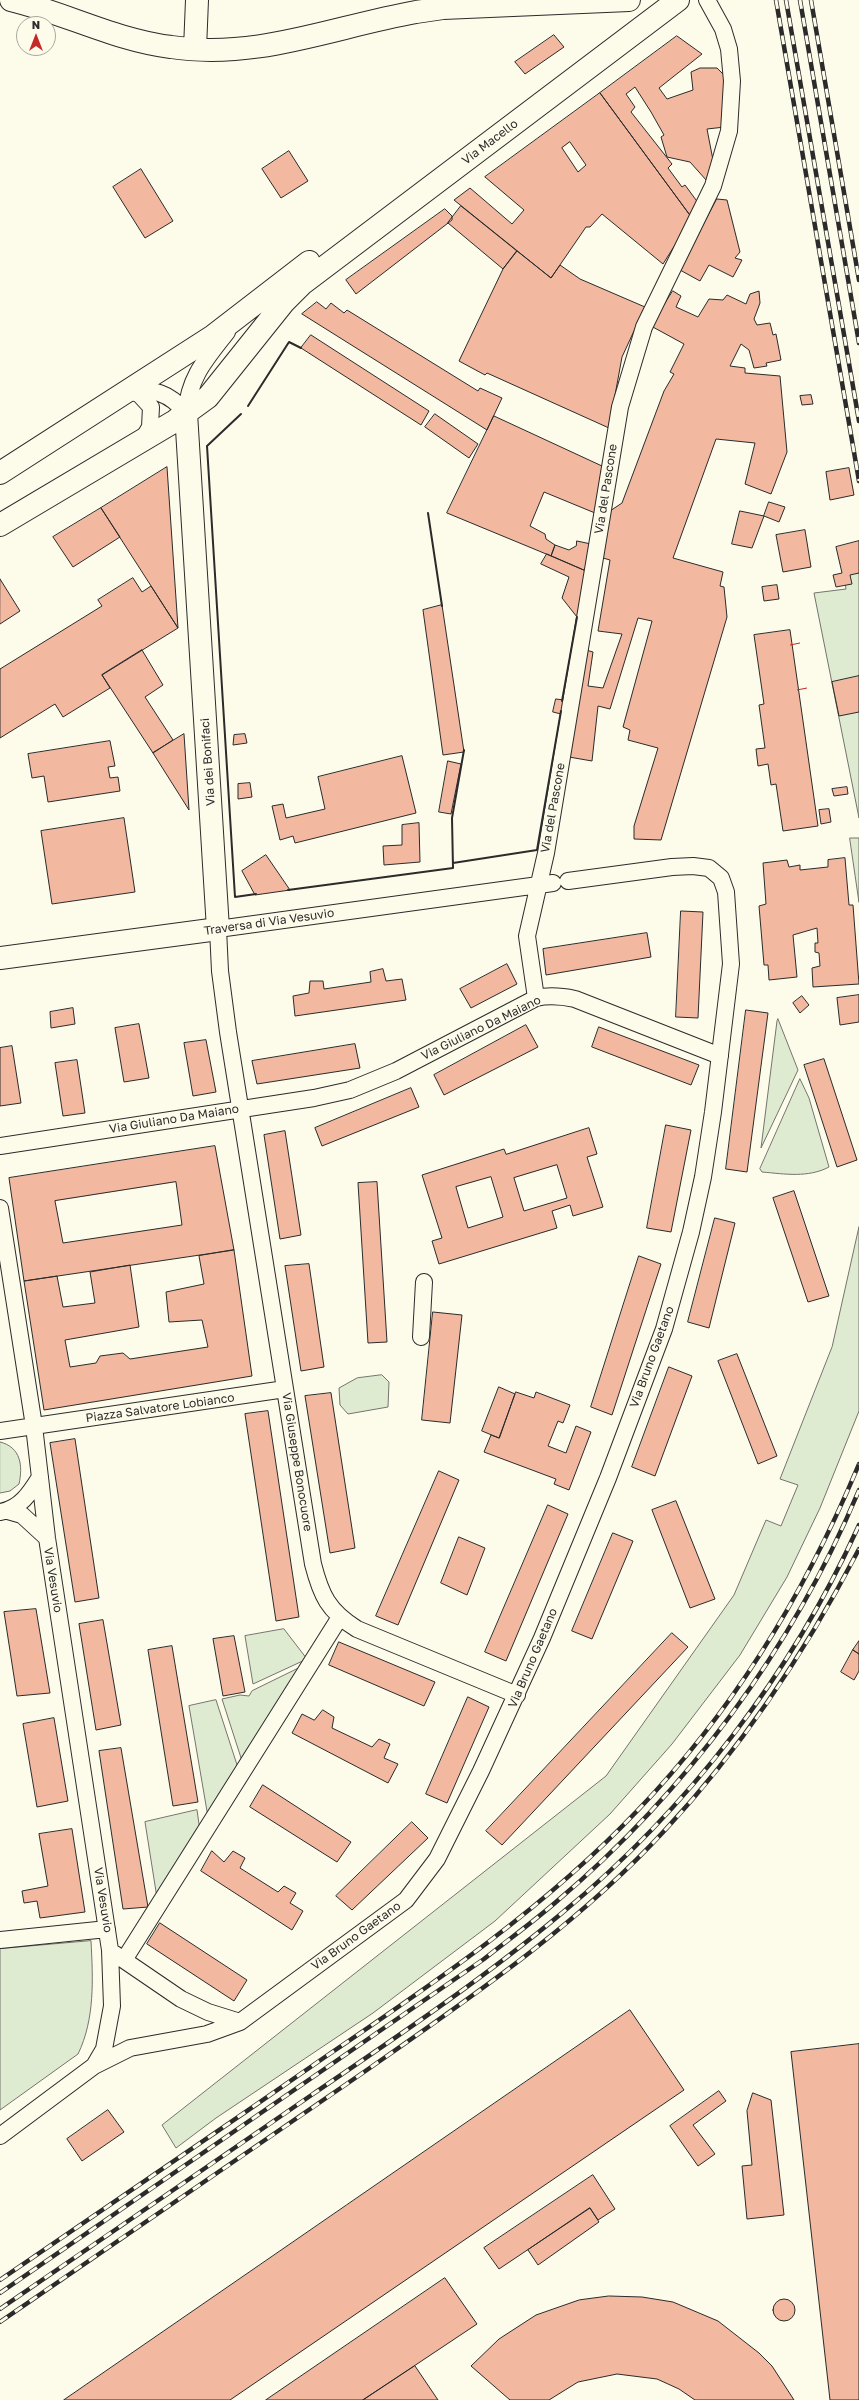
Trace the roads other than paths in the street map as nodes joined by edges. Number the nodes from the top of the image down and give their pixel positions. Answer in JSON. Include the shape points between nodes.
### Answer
{"nodes":[{"id":1,"x":11,"y":0,"type":"edge"},
{"id":2,"x":197,"y":0,"type":"edge"},
{"id":3,"x":629,"y":0,"type":"edge"},
{"id":4,"x":662,"y":0,"type":"edge"},
{"id":5,"x":678,"y":0,"type":"edge"},
{"id":6,"x":707,"y":0,"type":"edge"},
{"id":7,"x":195,"y":49,"type":"junction"},
{"id":8,"x":297,"y":279,"type":"junction"},
{"id":9,"x":240,"y":316,"type":"junction"},
{"id":10,"x":128,"y":391,"type":"junction"},
{"id":11,"x":186,"y":413,"type":"junction"},
{"id":12,"x":143,"y":439,"type":"junction"},
{"id":13,"x":0,"y":473,"type":"edge"},
{"id":14,"x":0,"y":525,"type":"edge"},
{"id":15,"x":553,"y":884,"type":"junction"},
{"id":16,"x":218,"y":929,"type":"junction"},
{"id":17,"x":0,"y":958,"type":"edge"},
{"id":18,"x":536,"y":998,"type":"junction"},
{"id":19,"x":720,"y":1056,"type":"junction"},
{"id":20,"x":240,"y":1109,"type":"junction"},
{"id":21,"x":0,"y":1146,"type":"edge"},
{"id":22,"x":0,"y":1208,"type":"edge"},
{"id":23,"x":424,"y":1282,"type":"dead end"},
{"id":24,"x":421,"y":1337,"type":"dead end"},
{"id":25,"x":285,"y":1389,"type":"junction"},
{"id":26,"x":34,"y":1426,"type":"junction"},
{"id":27,"x":0,"y":1431,"type":"edge"},
{"id":28,"x":40,"y":1478,"type":"junction"},
{"id":29,"x":4,"y":1511,"type":"edge"},
{"id":30,"x":47,"y":1538,"type":"junction"},
{"id":31,"x":340,"y":1617,"type":"junction"},
{"id":32,"x":517,"y":1695,"type":"junction"},
{"id":33,"x":107,"y":1930,"type":"junction"},
{"id":34,"x":0,"y":1940,"type":"edge"},
{"id":35,"x":110,"y":1950,"type":"junction"},
{"id":36,"x":124,"y":1960,"type":"junction"},
{"id":37,"x":240,"y":2022,"type":"junction"},
{"id":38,"x":94,"y":2066,"type":"junction"},
{"id":39,"x":0,"y":2136,"type":"edge"}],
"edges":[{"from":1,"to":7,"type":"main road","via":[[146,43]]},
{"from":2,"to":7,"type":"main road"},
{"from":3,"to":7,"type":"main road","via":[[443,8],[392,16],[252,49]]},
{"from":4,"to":8,"type":"main road","name":"Via Macello"},
{"from":5,"to":8,"type":"main road","name":"Via Macello"},
{"from":6,"to":15,"type":"street","name":"Via del Pascone","via":[[723,28],[729,49],[732,81],[729,131],[713,186],[644,327],[620,407],[546,853]]},
{"from":8,"to":9,"type":"main road"},
{"from":8,"to":11,"type":"main road","via":[[284,302],[223,380],[208,397]]},
{"from":9,"to":10,"type":"main road"},
{"from":9,"to":11,"type":"street","via":[[194,377]]},
{"from":10,"to":11,"type":"street","via":[[150,390],[163,394],[176,401]]},
{"from":10,"to":12,"type":"street","via":[[139,394],[151,407],[150,426]]},
{"from":10,"to":13,"type":"main road"},
{"from":11,"to":12,"type":"main road"},
{"from":11,"to":16,"type":"main road","name":"Via dei Bonifaci"},
{"from":12,"to":14,"type":"main road"},
{"from":15,"to":16,"type":"street","name":"Traversa di Via Vesuvio"},
{"from":15,"to":18,"type":"street","name":"Via del Pascone","via":[[527,936]]},
{"from":15,"to":19,"type":"street","via":[[688,866],[709,868],[721,878],[727,900],[731,972]]},
{"from":16,"to":17,"type":"main road","name":"Traversa di Via Vesuvio"},
{"from":16,"to":20,"type":"street","name":"Via dei Bonifaci","via":[[222,995]]},
{"from":18,"to":19,"type":"street","name":"Via Giuliano Da Maiano","via":[[557,996],[574,999]]},
{"from":18,"to":20,"type":"street","name":"Via Giuliano Da Maiano","via":[[378,1079],[350,1090]]},
{"from":19,"to":32,"type":"street","name":"Via Bruno Gaetano","via":[[704,1177],[664,1329],[608,1478]]},
{"from":20,"to":21,"type":"street","name":"Via Giuliano Da Maiano"},
{"from":20,"to":25,"type":"street","name":"Via Giuseppe Bonocuore"},
{"from":22,"to":26,"type":"street","name":"Via Vesuvio"},
{"from":23,"to":24,"type":"street"},
{"from":25,"to":26,"type":"street","name":"Piazza Salvatore Lobianco"},
{"from":25,"to":31,"type":"street","name":"Via Giuseppe Bonocuore","via":[[313,1564],[319,1587],[328,1606]]},
{"from":26,"to":27,"type":"street","name":"Piazza Salvatore Lobianco"},
{"from":26,"to":28,"type":"street","name":"Via Vesuvio"},
{"from":28,"to":29,"type":"street","via":[[28,1496]]},
{"from":28,"to":30,"type":"street","name":"Via Vesuvio"},
{"from":29,"to":30,"type":"street","via":[[22,1516]]},
{"from":30,"to":33,"type":"street","name":"Via Vesuvio"},
{"from":31,"to":32,"type":"street","name":"Via Giuseppe Bonocuore","via":[[357,1629]]},
{"from":31,"to":36,"type":"street"},
{"from":32,"to":37,"type":"street","name":"Via Bruno Gaetano","via":[[437,1859],[406,1900]]},
{"from":33,"to":34,"type":"street"},
{"from":33,"to":35,"type":"street","name":"Via Vesuvio"},
{"from":35,"to":36,"type":"street"},
{"from":35,"to":38,"type":"street","name":"Via Vesuvio","via":[[112,2006],[104,2048]]},
{"from":36,"to":37,"type":"street","via":[[181,1999],[208,2012]]},
{"from":37,"to":38,"type":"street","name":"Via Bruno Gaetano","via":[[207,2034],[130,2048]]},
{"from":38,"to":39,"type":"street"}]}
